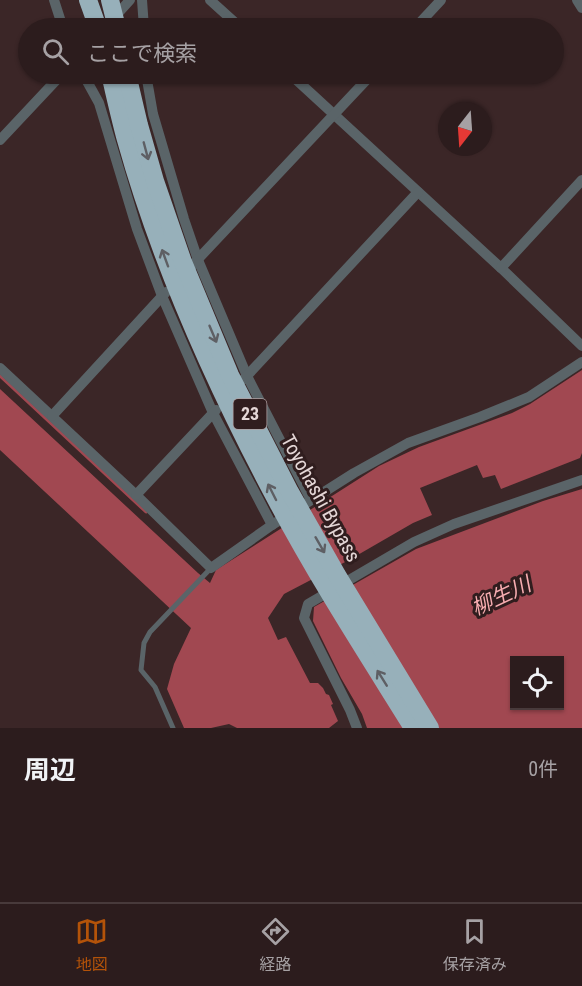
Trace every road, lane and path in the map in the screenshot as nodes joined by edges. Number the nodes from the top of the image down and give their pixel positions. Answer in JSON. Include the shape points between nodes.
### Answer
{"nodes":[{"id":1,"x":54,"y":0,"type":"edge"},
{"id":2,"x":110,"y":0,"type":"edge"},
{"id":3,"x":120,"y":0,"type":"edge"},
{"id":4,"x":130,"y":0,"type":"edge"},
{"id":5,"x":142,"y":0,"type":"edge"},
{"id":6,"x":210,"y":0,"type":"edge"},
{"id":7,"x":441,"y":0,"type":"edge"},
{"id":8,"x":578,"y":0,"type":"edge"},
{"id":9,"x":93,"y":1,"type":"edge"},
{"id":10,"x":582,"y":8,"type":"edge"},
{"id":11,"x":60,"y":18,"type":"edge"},
{"id":12,"x":98,"y":18,"type":"edge"},
{"id":13,"x":111,"y":18,"type":"edge"},
{"id":14,"x":114,"y":18,"type":"edge"},
{"id":15,"x":123,"y":18,"type":"edge"},
{"id":16,"x":143,"y":18,"type":"edge"},
{"id":17,"x":230,"y":18,"type":"edge"},
{"id":18,"x":424,"y":18,"type":"edge"},
{"id":19,"x":53,"y":84,"type":"edge"},
{"id":20,"x":89,"y":84,"type":"edge"},
{"id":21,"x":112,"y":84,"type":"edge"},
{"id":22,"x":131,"y":84,"type":"edge"},
{"id":23,"x":148,"y":84,"type":"edge"},
{"id":24,"x":301,"y":84,"type":"edge"},
{"id":25,"x":362,"y":84,"type":"edge"},
{"id":26,"x":334,"y":114,"type":"junction"},
{"id":27,"x":0,"y":140,"type":"edge"},
{"id":28,"x":582,"y":180,"type":"edge"},
{"id":29,"x":418,"y":192,"type":"junction"},
{"id":30,"x":198,"y":260,"type":"junction"},
{"id":31,"x":501,"y":268,"type":"junction"},
{"id":32,"x":162,"y":296,"type":"junction"},
{"id":33,"x":582,"y":346,"type":"edge"},
{"id":34,"x":582,"y":362,"type":"edge"},
{"id":35,"x":0,"y":368,"type":"edge"},
{"id":36,"x":247,"y":376,"type":"junction"},
{"id":37,"x":213,"y":413,"type":"junction"},
{"id":38,"x":52,"y":416,"type":"junction"},
{"id":39,"x":582,"y":480,"type":"edge"},
{"id":40,"x":136,"y":495,"type":"junction"},
{"id":41,"x":311,"y":500,"type":"junction"},
{"id":42,"x":272,"y":525,"type":"junction"},
{"id":43,"x":211,"y":568,"type":"junction"},
{"id":44,"x":173,"y":728,"type":"edge"},
{"id":45,"x":357,"y":728,"type":"edge"},
{"id":46,"x":413,"y":728,"type":"edge"},
{"id":47,"x":430,"y":728,"type":"edge"}],
"edges":[{"from":1,"to":11,"type":"street"},
{"from":2,"to":14,"type":"highway","bridge":true},
{"from":3,"to":15,"type":"highway"},
{"from":4,"to":13,"type":"street"},
{"from":5,"to":16,"type":"street"},
{"from":6,"to":17,"type":"street"},
{"from":7,"to":18,"type":"street"},
{"from":8,"to":10,"type":"street"},
{"from":9,"to":12,"type":"highway"},
{"from":19,"to":27,"type":"street"},
{"from":20,"to":32,"type":"street","via":[[99,102],[137,229]]},
{"from":46,"to":21,"type":"highway","name":"Toyohashi Bypass","number":"23","one_way":true,"bridge":true,"via":[[278,504],[222,393],[173,280],[126,139]]},
{"from":22,"to":47,"type":"highway","name":"Toyohashi Bypass","number":"23","one_way":true,"bridge":true,"via":[[155,181],[183,262],[230,375],[337,575]]},
{"from":23,"to":30,"type":"street","via":[[153,114]]},
{"from":24,"to":26,"type":"street"},
{"from":25,"to":26,"type":"street"},
{"from":26,"to":29,"type":"street"},
{"from":26,"to":30,"type":"street"},
{"from":28,"to":31,"type":"street"},
{"from":29,"to":31,"type":"street"},
{"from":29,"to":36,"type":"street"},
{"from":30,"to":32,"type":"street"},
{"from":30,"to":36,"type":"street"},
{"from":31,"to":33,"type":"street"},
{"from":32,"to":37,"type":"street"},
{"from":32,"to":38,"type":"street"},
{"from":34,"to":41,"type":"street","via":[[529,397],[408,443]]},
{"from":35,"to":38,"type":"street"},
{"from":36,"to":37,"type":"street"},
{"from":36,"to":41,"type":"street"},
{"from":37,"to":40,"type":"street"},
{"from":37,"to":42,"type":"street"},
{"from":38,"to":40,"type":"street"},
{"from":39,"to":45,"type":"street","via":[[454,524],[414,542],[308,604],[304,618]]},
{"from":40,"to":43,"type":"street"},
{"from":41,"to":42,"type":"street"},
{"from":42,"to":43,"type":"street"},
{"from":43,"to":44,"type":"lane","via":[[144,643],[141,670],[155,687]]}]}
